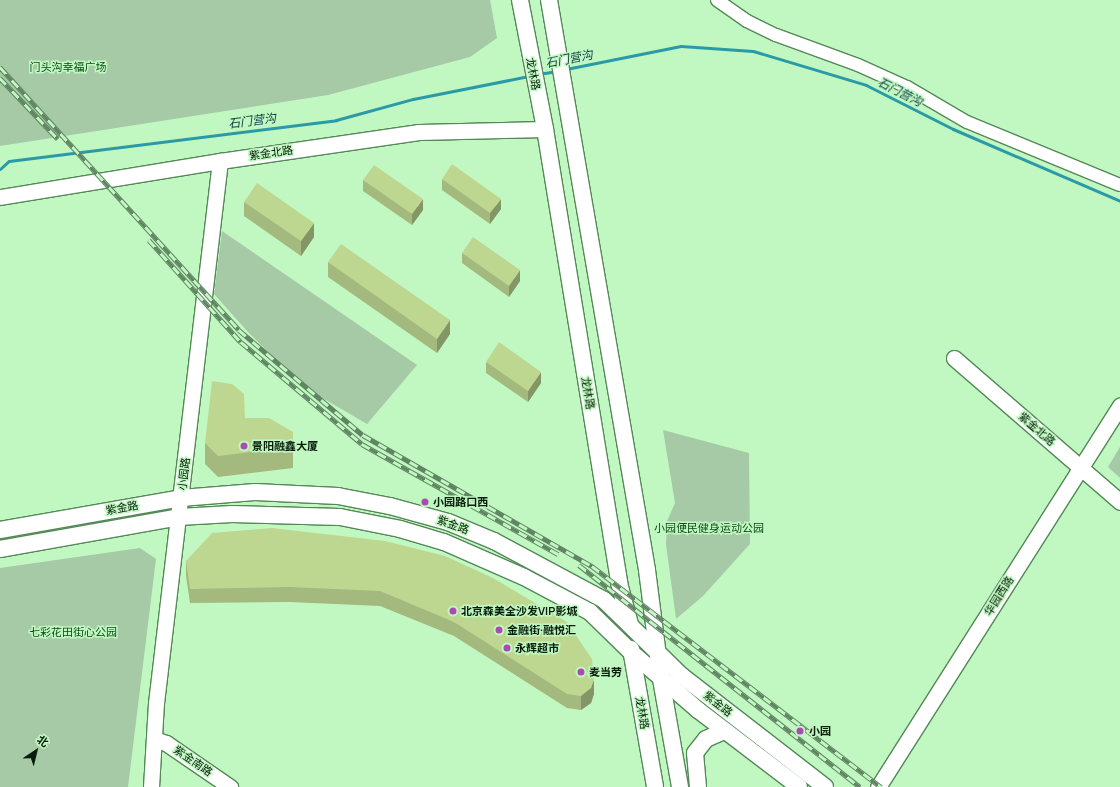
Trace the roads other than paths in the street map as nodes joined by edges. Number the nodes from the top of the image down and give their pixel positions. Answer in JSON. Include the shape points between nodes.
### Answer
{"nodes":[{"id":1,"x":520,"y":0,"type":"edge"},
{"id":2,"x":549,"y":0,"type":"edge"},
{"id":3,"x":717,"y":0,"type":"edge"},
{"id":4,"x":545,"y":129,"type":"junction"},
{"id":5,"x":220,"y":160,"type":"junction"},
{"id":6,"x":1120,"y":185,"type":"edge"},
{"id":7,"x":2,"y":197,"type":"edge"},
{"id":8,"x":954,"y":358,"type":"dead end"},
{"id":9,"x":1120,"y":405,"type":"edge"},
{"id":10,"x":1081,"y":467,"type":"junction"},
{"id":11,"x":181,"y":498,"type":"junction"},
{"id":12,"x":1120,"y":502,"type":"edge"},
{"id":13,"x":179,"y":517,"type":"junction"},
{"id":14,"x":0,"y":530,"type":"edge"},
{"id":15,"x":0,"y":549,"type":"edge"},
{"id":16,"x":630,"y":622,"type":"junction"},
{"id":17,"x":631,"y":652,"type":"junction"},
{"id":18,"x":658,"y":652,"type":"junction"},
{"id":19,"x":661,"y":679,"type":"junction"},
{"id":20,"x":724,"y":731,"type":"junction"},
{"id":21,"x":154,"y":739,"type":"junction"},
{"id":22,"x":151,"y":787,"type":"edge"},
{"id":23,"x":230,"y":787,"type":"edge"},
{"id":24,"x":655,"y":787,"type":"edge"},
{"id":25,"x":680,"y":787,"type":"edge"},
{"id":26,"x":698,"y":787,"type":"edge"},
{"id":27,"x":799,"y":787,"type":"edge"},
{"id":28,"x":825,"y":787,"type":"edge"},
{"id":29,"x":878,"y":787,"type":"edge"}],
"edges":[{"from":1,"to":4,"type":"main road","name":"龙林路"},
{"from":2,"to":18,"type":"main road","via":[[649,584]]},
{"from":3,"to":6,"type":"street","via":[[747,21],[776,35],[907,86],[967,122]]},
{"from":4,"to":5,"type":"street","name":"紫金北路","via":[[419,132]]},
{"from":4,"to":16,"type":"main road","name":"龙林路","via":[[620,583]]},
{"from":5,"to":7,"type":"street","name":"紫金北路"},
{"from":5,"to":11,"type":"street","name":"小园路"},
{"from":8,"to":10,"type":"street","name":"紫金北路"},
{"from":9,"to":10,"type":"street","name":"华园西路"},
{"from":10,"to":12,"type":"street","name":"紫金北路"},
{"from":10,"to":29,"type":"street","name":"华园西路"},
{"from":11,"to":13,"type":"street","name":"小园路"},
{"from":11,"to":14,"type":"main road","name":"紫金路"},
{"from":11,"to":16,"type":"main road","name":"紫金路","via":[[255,492],[338,496],[422,514],[494,541],[535,561],[596,594]]},
{"from":13,"to":15,"type":"main road","name":"紫金路"},
{"from":13,"to":17,"type":"main road","name":"紫金路","via":[[232,514],[340,517],[436,540],[517,574],[590,612]]},
{"from":13,"to":21,"type":"street","name":"小园路","via":[[156,703]]},
{"from":16,"to":17,"type":"main road","name":"龙林路"},
{"from":16,"to":18,"type":"main road","name":"紫金路"},
{"from":17,"to":19,"type":"main road","name":"紫金路"},
{"from":17,"to":24,"type":"main road","name":"龙林路"},
{"from":18,"to":19,"type":"main road"},
{"from":18,"to":28,"type":"main road","name":"紫金路","via":[[682,676]]},
{"from":19,"to":20,"type":"main road","name":"紫金路"},
{"from":19,"to":25,"type":"main road"},
{"from":20,"to":26,"type":"main road","via":[[706,739],[695,753]]},
{"from":20,"to":27,"type":"main road","name":"紫金路"},
{"from":21,"to":22,"type":"street","name":"小园路"},
{"from":21,"to":23,"type":"street","name":"紫金南路","via":[[166,743]]}]}
